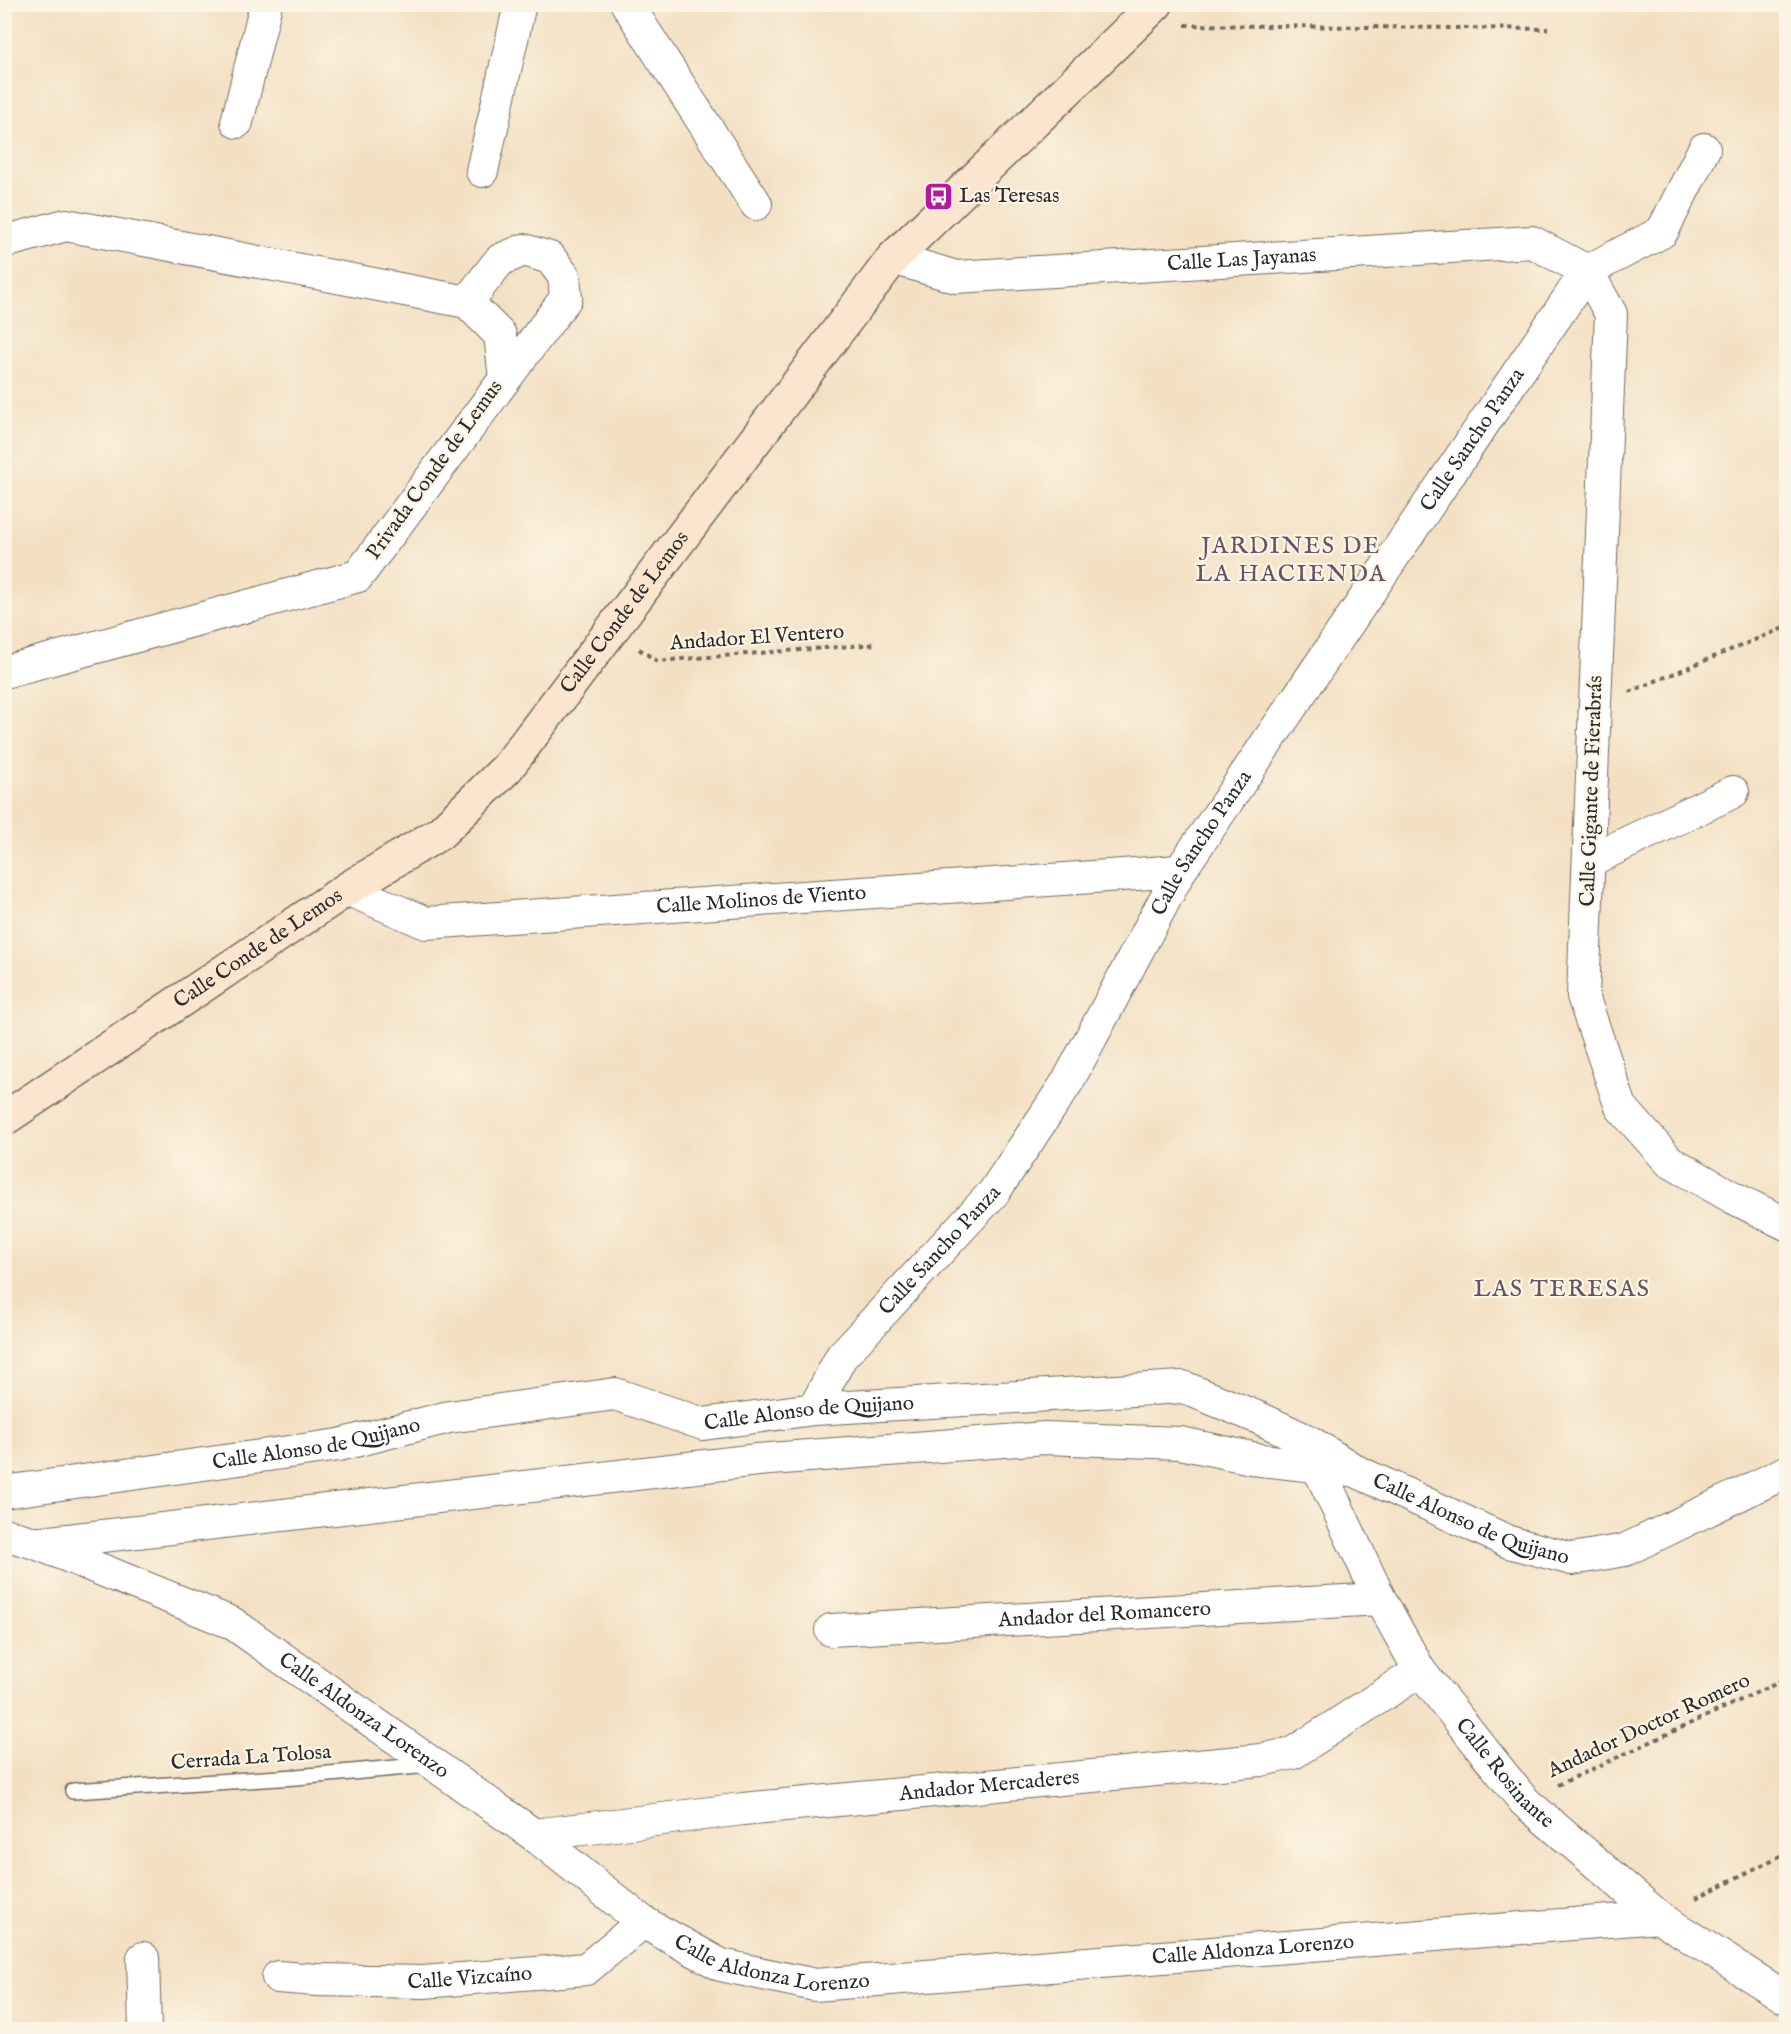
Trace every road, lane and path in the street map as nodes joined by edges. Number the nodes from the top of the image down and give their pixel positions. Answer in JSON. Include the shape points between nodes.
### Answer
{"nodes":[{"id":1,"x":266,"y":4,"type":"edge"},
{"id":2,"x":520,"y":4,"type":"edge"},
{"id":3,"x":627,"y":4,"type":"edge"},
{"id":4,"x":1146,"y":14,"type":"edge"},
{"id":5,"x":1548,"y":29,"type":"dead end"},
{"id":6,"x":237,"y":122,"type":"dead end"},
{"id":7,"x":1704,"y":149,"type":"dead end"},
{"id":8,"x":482,"y":171,"type":"dead end"},
{"id":9,"x":756,"y":204,"type":"dead end"},
{"id":10,"x":4,"y":242,"type":"edge"},
{"id":11,"x":893,"y":258,"type":"junction"},
{"id":12,"x":1587,"y":271,"type":"junction"},
{"id":13,"x":467,"y":302,"type":"junction"},
{"id":14,"x":505,"y":379,"type":"junction"},
{"id":15,"x":1786,"y":627,"type":"edge"},
{"id":16,"x":611,"y":631,"type":"junction"},
{"id":17,"x":877,"y":644,"type":"dead end"},
{"id":18,"x":4,"y":672,"type":"edge"},
{"id":19,"x":1595,"y":706,"type":"junction"},
{"id":20,"x":1733,"y":792,"type":"dead end"},
{"id":21,"x":1589,"y":861,"type":"junction"},
{"id":22,"x":1180,"y":871,"type":"junction"},
{"id":23,"x":347,"y":889,"type":"junction"},
{"id":24,"x":4,"y":1119,"type":"edge"},
{"id":25,"x":1785,"y":1221,"type":"edge"},
{"id":26,"x":814,"y":1409,"type":"junction"},
{"id":27,"x":750,"y":1418,"type":"junction"},
{"id":28,"x":1314,"y":1454,"type":"junction"},
{"id":29,"x":757,"y":1460,"type":"junction"},
{"id":30,"x":1786,"y":1472,"type":"edge"},
{"id":31,"x":4,"y":1492,"type":"edge"},
{"id":32,"x":4,"y":1534,"type":"edge"},
{"id":33,"x":38,"y":1544,"type":"junction"},
{"id":34,"x":1380,"y":1599,"type":"junction"},
{"id":35,"x":831,"y":1630,"type":"dead end"},
{"id":36,"x":1420,"y":1671,"type":"junction"},
{"id":37,"x":1786,"y":1679,"type":"edge"},
{"id":38,"x":432,"y":1765,"type":"junction"},
{"id":39,"x":73,"y":1791,"type":"dead end"},
{"id":40,"x":1524,"y":1801,"type":"junction"},
{"id":41,"x":534,"y":1836,"type":"junction"},
{"id":42,"x":1786,"y":1853,"type":"edge"},
{"id":43,"x":1659,"y":1917,"type":"junction"},
{"id":44,"x":643,"y":1922,"type":"junction"},
{"id":45,"x":143,"y":1958,"type":"dead end"},
{"id":46,"x":278,"y":1977,"type":"dead end"},
{"id":47,"x":1786,"y":1998,"type":"edge"},
{"id":48,"x":145,"y":2030,"type":"edge"}],
"edges":[{"from":1,"to":6,"type":"street"},
{"from":2,"to":8,"type":"street"},
{"from":3,"to":9,"type":"street"},
{"from":4,"to":5,"type":"path"},
{"from":4,"to":11,"type":"street","name":"Calle Conde de Lemos"},
{"from":7,"to":12,"type":"street","via":[[1662,232]]},
{"from":10,"to":13,"type":"street","via":[[66,225]]},
{"from":11,"to":12,"type":"street","name":"Calle Las Jayanas","via":[[956,278],[1532,242]]},
{"from":11,"to":16,"type":"street","name":"Calle Conde de Lemos"},
{"from":12,"to":19,"type":"street","name":"Calle Gigante de Fierabrás","via":[[1611,314]]},
{"from":12,"to":22,"type":"street","name":"Calle Sancho Panza"},
{"from":13,"to":14,"type":"street","name":"Privada Conde de Lemus","via":[[500,335]]},
{"from":13,"to":14,"type":"street","via":[[500,260],[524,250],[550,258],[564,276],[566,298]]},
{"from":14,"to":18,"type":"street","name":"Privada Conde de Lemus","via":[[358,576]]},
{"from":15,"to":19,"type":"path"},
{"from":16,"to":17,"type":"path","name":"Andador El Ventero","via":[[657,661]]},
{"from":16,"to":23,"type":"street","name":"Calle Conde de Lemos","via":[[499,776],[440,833]]},
{"from":19,"to":21,"type":"street","name":"Calle Gigante de Fierabrás"},
{"from":20,"to":21,"type":"street"},
{"from":21,"to":25,"type":"street","name":"Calle Gigante de Fierabrás","via":[[1583,996],[1621,1107],[1670,1161],[1732,1197]]},
{"from":22,"to":23,"type":"street","name":"Calle Molinos de Viento","via":[[426,923]]},
{"from":22,"to":26,"type":"street","name":"Calle Sancho Panza","via":[[1068,1081],[994,1192],[841,1357]]},
{"from":23,"to":24,"type":"street","name":"Calle Conde de Lemos"},
{"from":26,"to":27,"type":"street","name":"Calle Alonso de Quijano"},
{"from":26,"to":28,"type":"street","name":"Calle Alonso de Quijano","via":[[1183,1387],[1259,1418]]},
{"from":27,"to":29,"type":"street"},
{"from":27,"to":31,"type":"street","name":"Calle Alonso de Quijano","via":[[703,1424],[615,1394],[449,1417],[339,1445]]},
{"from":28,"to":29,"type":"street","name":"Calle Alonso de Quijano","via":[[1261,1460],[1180,1443],[1045,1438]]},
{"from":28,"to":30,"type":"street","name":"Calle Alonso de Quijano","via":[[1509,1542],[1572,1558],[1625,1550]]},
{"from":28,"to":34,"type":"street","name":"Calle Rosinante"},
{"from":29,"to":33,"type":"street","name":"Calle Alonso de Quijano"},
{"from":32,"to":33,"type":"street","name":"Calle Aldonza Lorenzo"},
{"from":33,"to":38,"type":"street","name":"Calle Aldonza Lorenzo","via":[[232,1623]]},
{"from":34,"to":35,"type":"street","name":"Andador del Romancero"},
{"from":34,"to":36,"type":"street","name":"Calle Rosinante"},
{"from":36,"to":40,"type":"street","name":"Calle Rosinante"},
{"from":36,"to":41,"type":"street","name":"Andador Mercaderes","via":[[1293,1753],[1261,1760],[743,1809]]},
{"from":37,"to":40,"type":"path","name":"Andador Doctor Romero"},
{"from":38,"to":39,"type":"lane","name":"Cerrada La Tolosa"},
{"from":38,"to":41,"type":"street","name":"Calle Aldonza Lorenzo"},
{"from":40,"to":43,"type":"street","name":"Calle Rosinante"},
{"from":41,"to":44,"type":"street","name":"Calle Aldonza Lorenzo"},
{"from":42,"to":43,"type":"path"},
{"from":43,"to":44,"type":"street","name":"Calle Aldonza Lorenzo","via":[[815,1985],[721,1965]]},
{"from":43,"to":47,"type":"street","name":"Calle Rosinante"},
{"from":44,"to":46,"type":"street","name":"Calle Vizcaíno","via":[[586,1969],[423,1982]]},
{"from":45,"to":48,"type":"street"}]}
